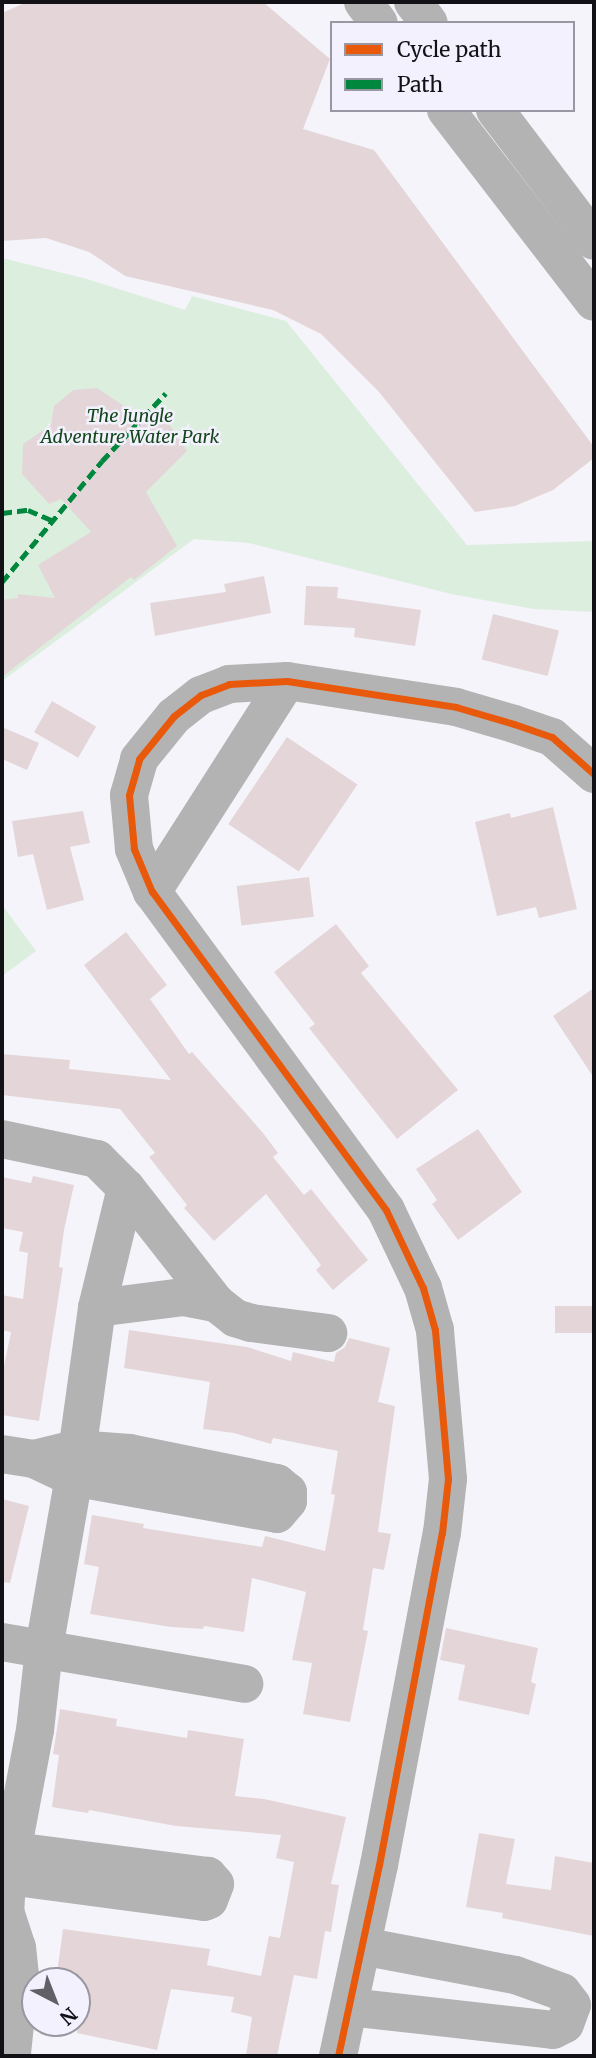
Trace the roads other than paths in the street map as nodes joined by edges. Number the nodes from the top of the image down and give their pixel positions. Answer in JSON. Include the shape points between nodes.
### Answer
{"nodes":[{"id":1,"x":363,"y":2,"type":"edge"},
{"id":2,"x":413,"y":2,"type":"edge"},
{"id":3,"x":377,"y":21,"type":"edge"},
{"id":4,"x":427,"y":21,"type":"edge"},
{"id":5,"x":448,"y":112,"type":"edge"},
{"id":6,"x":496,"y":112,"type":"edge"},
{"id":7,"x":594,"y":242,"type":"edge"},
{"id":8,"x":594,"y":302,"type":"edge"},
{"id":9,"x":287,"y":681,"type":"junction"},
{"id":10,"x":594,"y":774,"type":"edge"},
{"id":11,"x":152,"y":892,"type":"junction"},
{"id":12,"x":2,"y":1139,"type":"edge"},
{"id":13,"x":126,"y":1188,"type":"junction"},
{"id":14,"x":216,"y":1303,"type":"junction"},
{"id":15,"x":97,"y":1308,"type":"junction"},
{"id":16,"x":328,"y":1333,"type":"dead end"},
{"id":17,"x":18,"y":1457,"type":"edge"},
{"id":18,"x":74,"y":1463,"type":"junction"},
{"id":19,"x":2,"y":1642,"type":"edge"},
{"id":20,"x":44,"y":1649,"type":"junction"},
{"id":21,"x":244,"y":1684,"type":"dead end"},
{"id":22,"x":6,"y":1886,"type":"edge"},
{"id":23,"x":362,"y":1946,"type":"junction"},
{"id":24,"x":486,"y":1968,"type":"junction"},
{"id":25,"x":349,"y":2007,"type":"junction"},
{"id":26,"x":479,"y":2021,"type":"junction"},
{"id":27,"x":11,"y":2054,"type":"edge"},
{"id":28,"x":338,"y":2056,"type":"edge"}],
"edges":[{"from":1,"to":3,"type":"street"},
{"from":2,"to":4,"type":"street"},
{"from":5,"to":8,"type":"street"},
{"from":6,"to":7,"type":"street"},
{"from":9,"to":10,"type":"street","via":[[456,707],[514,724],[552,737]]},
{"from":9,"to":11,"type":"street"},
{"from":9,"to":11,"type":"street","via":[[229,684],[201,695],[174,716],[139,759],[128,795],[134,849]]},
{"from":11,"to":23,"type":"street","via":[[386,1210],[424,1288],[435,1330],[448,1479],[442,1533]]},
{"from":12,"to":13,"type":"street","via":[[97,1159]]},
{"from":13,"to":14,"type":"street"},
{"from":13,"to":15,"type":"street"},
{"from":14,"to":15,"type":"street","via":[[184,1297]]},
{"from":14,"to":16,"type":"street","via":[[235,1318],[251,1323]]},
{"from":15,"to":18,"type":"street"},
{"from":17,"to":18,"type":"street"},
{"from":18,"to":20,"type":"street"},
{"from":19,"to":20,"type":"street"},
{"from":20,"to":21,"type":"street"},
{"from":20,"to":22,"type":"street","via":[[35,1730]]},
{"from":22,"to":27,"type":"street","via":[[19,1976]]},
{"from":23,"to":24,"type":"street"},
{"from":23,"to":25,"type":"street"},
{"from":24,"to":26,"type":"street"},
{"from":24,"to":26,"type":"street","via":[[562,1992],[572,2005],[558,2030]]},
{"from":25,"to":26,"type":"street"},
{"from":25,"to":28,"type":"street"}]}
